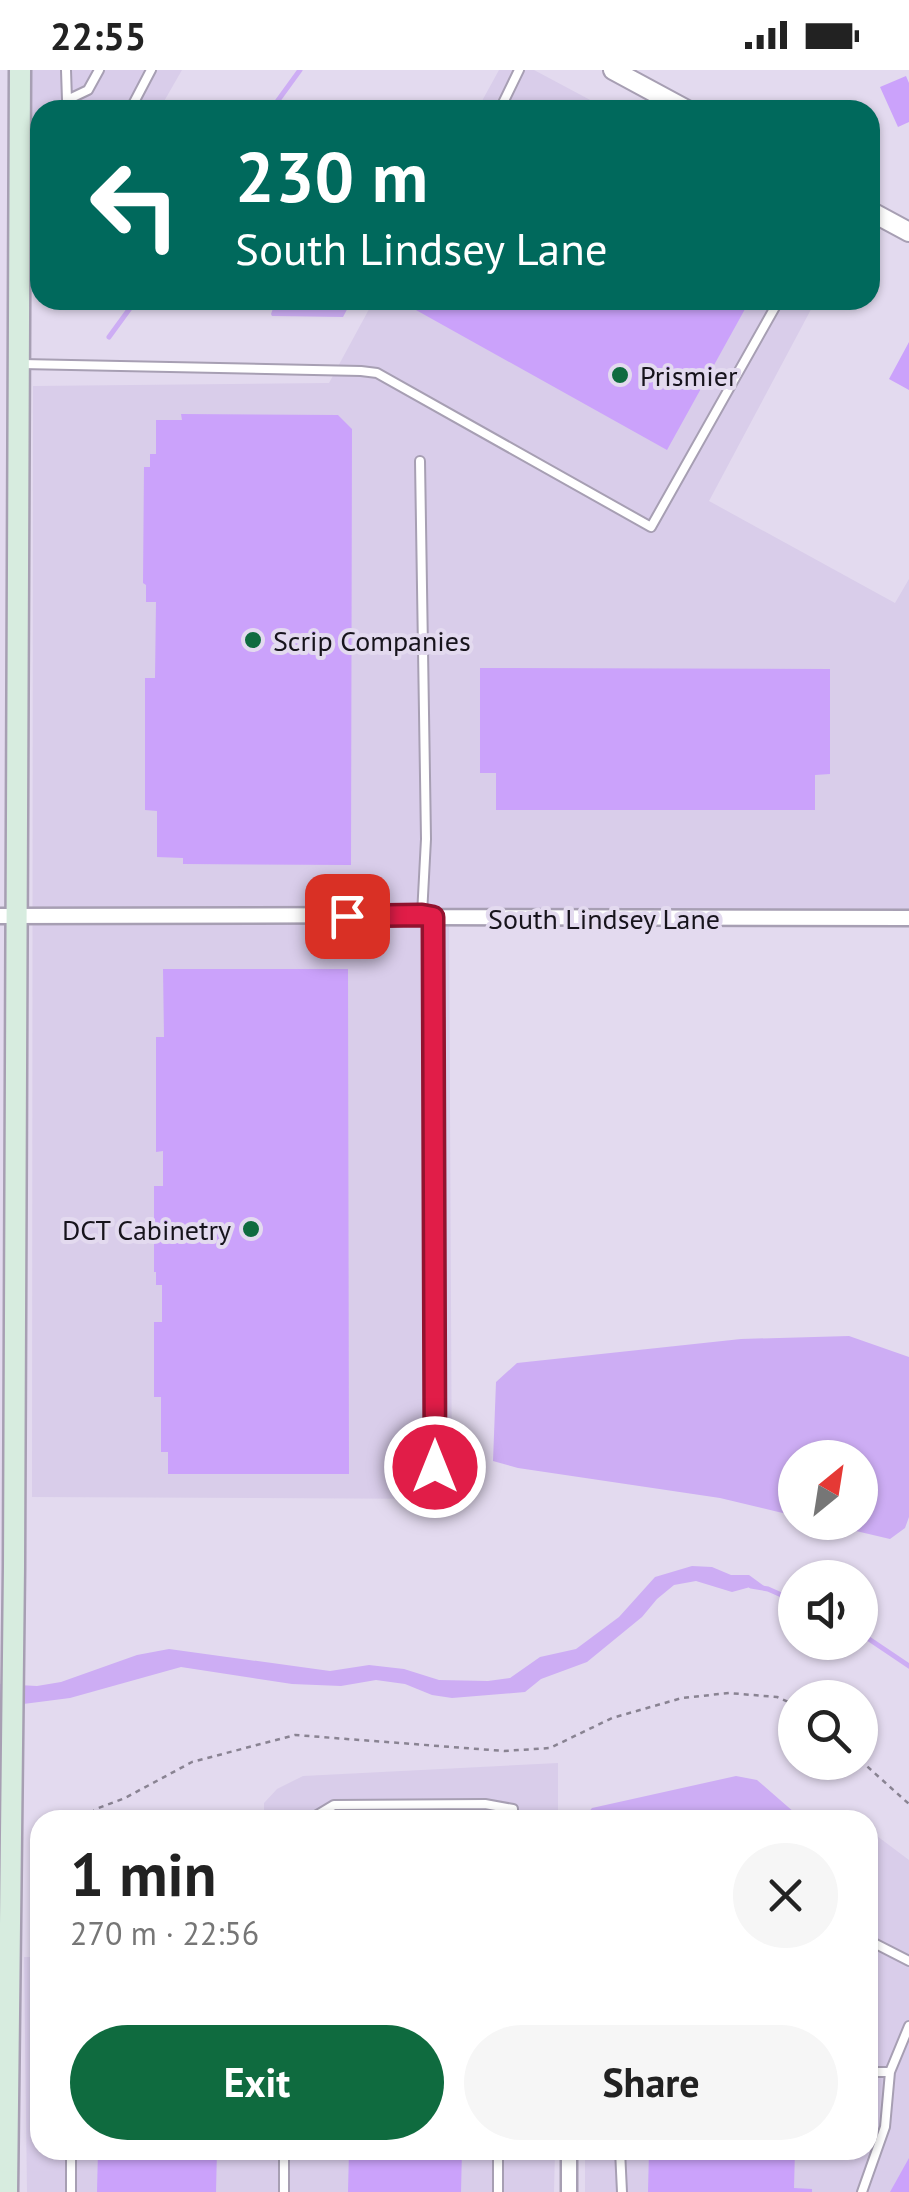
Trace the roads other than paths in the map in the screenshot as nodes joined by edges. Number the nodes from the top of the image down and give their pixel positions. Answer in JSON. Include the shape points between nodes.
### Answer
{"nodes":[{"id":1,"x":20,"y":70,"type":"edge"},
{"id":2,"x":66,"y":70,"type":"edge"},
{"id":3,"x":99,"y":70,"type":"edge"},
{"id":4,"x":151,"y":70,"type":"edge"},
{"id":5,"x":520,"y":70,"type":"edge"},
{"id":6,"x":613,"y":70,"type":"edge"},
{"id":7,"x":67,"y":100,"type":"joint"},
{"id":8,"x":135,"y":100,"type":"edge"},
{"id":9,"x":505,"y":100,"type":"edge"},
{"id":10,"x":668,"y":100,"type":"edge"},
{"id":11,"x":880,"y":216,"type":"edge"},
{"id":12,"x":909,"y":232,"type":"edge"},
{"id":13,"x":774,"y":310,"type":"edge"},
{"id":14,"x":9,"y":364,"type":"edge"},
{"id":15,"x":420,"y":461,"type":"dead end"},
{"id":16,"x":8,"y":916,"type":"edge"},
{"id":17,"x":428,"y":916,"type":"junction"},
{"id":18,"x":909,"y":918,"type":"edge"},
{"id":19,"x":435,"y":1467,"type":"dead end"},
{"id":20,"x":324,"y":1810,"type":"edge"},
{"id":21,"x":513,"y":1810,"type":"edge"},
{"id":22,"x":878,"y":1945,"type":"edge"},
{"id":23,"x":909,"y":1962,"type":"edge"},
{"id":24,"x":909,"y":2026,"type":"edge"},
{"id":25,"x":878,"y":2072,"type":"edge"},
{"id":26,"x":890,"y":2072,"type":"junction"},
{"id":27,"x":878,"y":2147,"type":"edge"},
{"id":28,"x":72,"y":2160,"type":"edge"},
{"id":29,"x":284,"y":2160,"type":"edge"},
{"id":30,"x":498,"y":2160,"type":"edge"},
{"id":31,"x":569,"y":2160,"type":"edge"},
{"id":32,"x":620,"y":2160,"type":"edge"},
{"id":33,"x":874,"y":2160,"type":"edge"},
{"id":34,"x":7,"y":2192,"type":"edge"},
{"id":35,"x":71,"y":2192,"type":"edge"},
{"id":36,"x":284,"y":2192,"type":"edge"},
{"id":37,"x":498,"y":2192,"type":"edge"},
{"id":38,"x":569,"y":2192,"type":"edge"},
{"id":39,"x":622,"y":2192,"type":"edge"},
{"id":40,"x":862,"y":2192,"type":"edge"}],
"edges":[{"from":1,"to":14,"type":"main road"},
{"from":2,"to":7,"type":"lane"},
{"from":3,"to":7,"type":"lane","via":[[88,90]]},
{"from":4,"to":8,"type":"lane"},
{"from":5,"to":9,"type":"lane"},
{"from":6,"to":10,"type":"street"},
{"from":11,"to":12,"type":"street"},
{"from":13,"to":14,"type":"lane","via":[[651,527],[377,374]]},
{"from":14,"to":16,"type":"main road"},
{"from":15,"to":17,"type":"lane"},
{"from":16,"to":17,"type":"street","name":"South Lindsey Lane"},
{"from":16,"to":34,"type":"main road","via":[[13,1672]]},
{"from":17,"to":18,"type":"street","name":"South Lindsey Lane"},
{"from":17,"to":19,"type":"lane"},
{"from":20,"to":21,"type":"lane","via":[[334,1804],[485,1804]]},
{"from":22,"to":23,"type":"lane"},
{"from":24,"to":26,"type":"lane"},
{"from":25,"to":26,"type":"lane"},
{"from":26,"to":27,"type":"lane"},
{"from":28,"to":35,"type":"lane"},
{"from":29,"to":36,"type":"lane"},
{"from":30,"to":37,"type":"lane"},
{"from":31,"to":38,"type":"street"},
{"from":32,"to":39,"type":"lane"},
{"from":33,"to":40,"type":"lane"}]}
